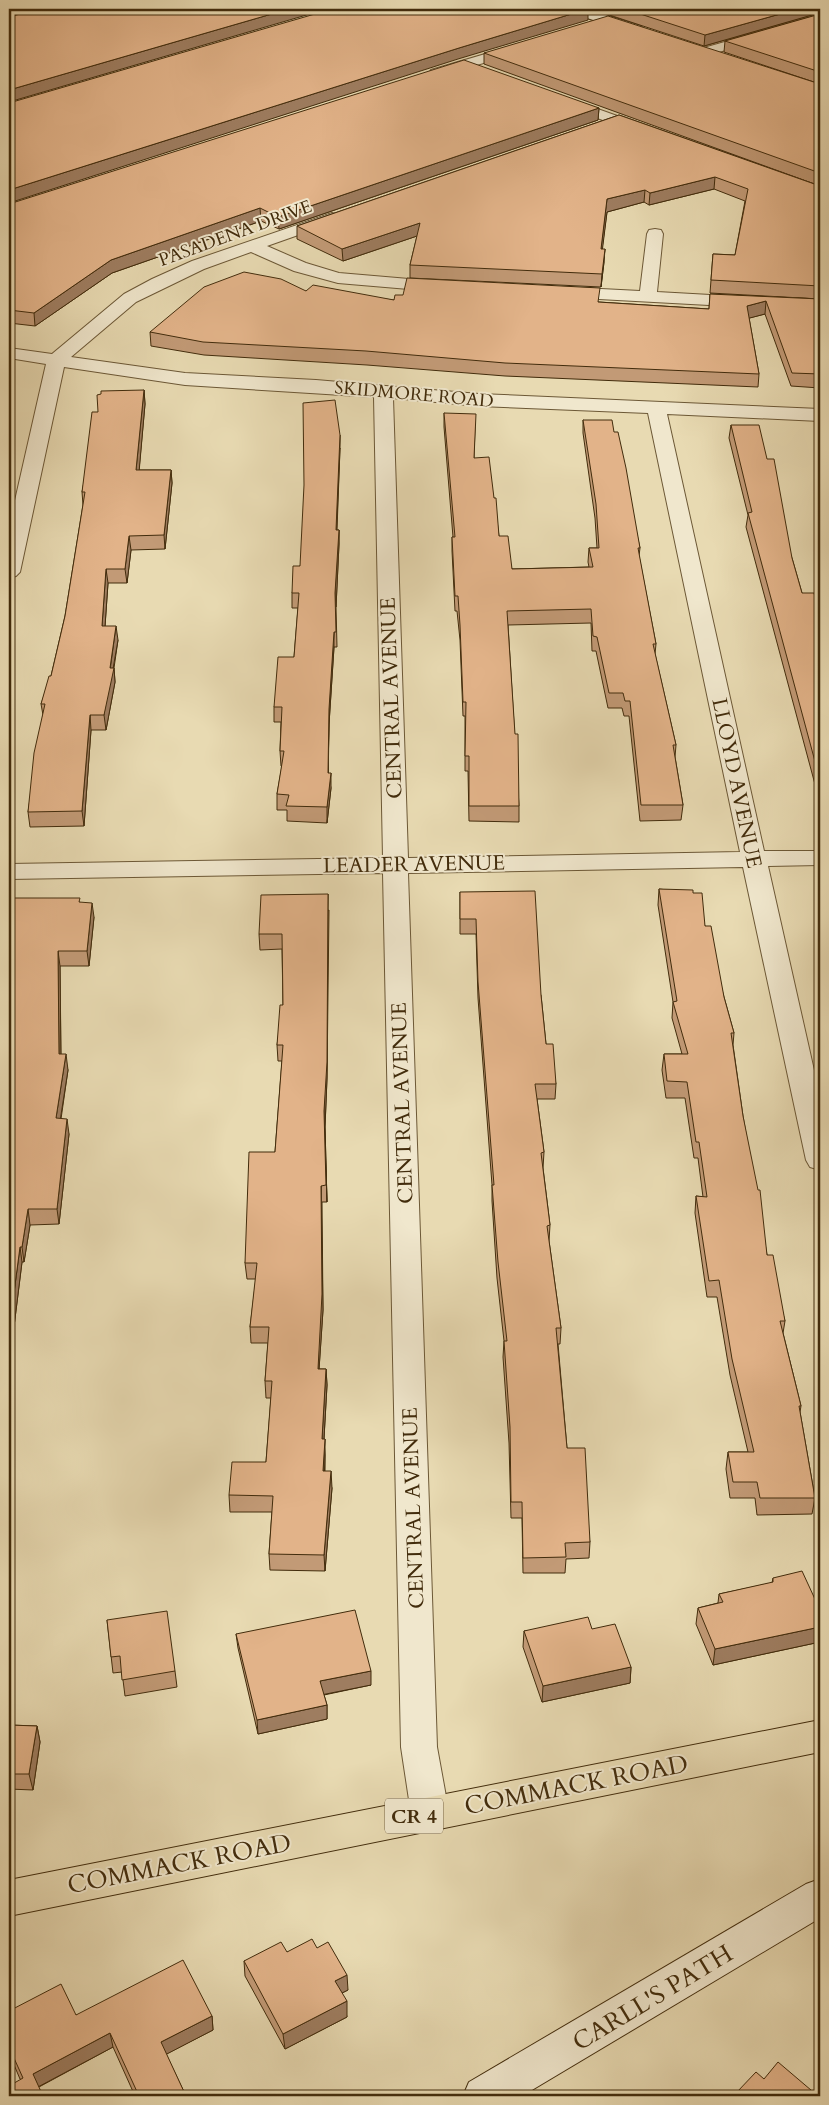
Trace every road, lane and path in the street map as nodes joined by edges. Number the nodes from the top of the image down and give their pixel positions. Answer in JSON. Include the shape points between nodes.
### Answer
{"nodes":[{"id":1,"x":573,"y":9,"type":"edge"},
{"id":2,"x":820,"y":19,"type":"edge"},
{"id":3,"x":609,"y":20,"type":"junction"},
{"id":4,"x":582,"y":28,"type":"edge"},
{"id":5,"x":652,"y":35,"type":"edge"},
{"id":6,"x":537,"y":42,"type":"edge"},
{"id":7,"x":688,"y":46,"type":"edge"},
{"id":8,"x":705,"y":52,"type":"junction"},
{"id":9,"x":732,"y":61,"type":"edge"},
{"id":10,"x":464,"y":64,"type":"junction"},
{"id":11,"x":489,"y":73,"type":"edge"},
{"id":12,"x":426,"y":76,"type":"edge"},
{"id":13,"x":553,"y":97,"type":"edge"},
{"id":14,"x":618,"y":120,"type":"junction"},
{"id":15,"x":591,"y":130,"type":"edge"},
{"id":16,"x":664,"y":137,"type":"edge"},
{"id":17,"x":344,"y":214,"type":"edge"},
{"id":18,"x":655,"y":234,"type":"dead end"},
{"id":19,"x":252,"y":246,"type":"junction"},
{"id":20,"x":465,"y":288,"type":"edge"},
{"id":21,"x":542,"y":291,"type":"edge"},
{"id":22,"x":648,"y":296,"type":"junction"},
{"id":23,"x":820,"y":306,"type":"edge"},
{"id":24,"x":9,"y":353,"type":"edge"},
{"id":25,"x":56,"y":360,"type":"junction"},
{"id":26,"x":382,"y":392,"type":"junction"},
{"id":27,"x":656,"y":407,"type":"junction"},
{"id":28,"x":820,"y":415,"type":"edge"},
{"id":29,"x":9,"y":572,"type":"edge"},
{"id":30,"x":754,"y":858,"type":"junction"},
{"id":31,"x":820,"y":858,"type":"edge"},
{"id":32,"x":396,"y":865,"type":"junction"},
{"id":33,"x":9,"y":872,"type":"edge"},
{"id":34,"x":820,"y":1160,"type":"edge"},
{"id":35,"x":820,"y":1736,"type":"edge"},
{"id":36,"x":430,"y":1813,"type":"junction"},
{"id":37,"x":820,"y":1897,"type":"edge"},
{"id":38,"x":9,"y":1898,"type":"edge"},
{"id":39,"x":492,"y":2094,"type":"edge"}],
"edges":[{"from":1,"to":3,"type":"street"},
{"from":2,"to":8,"type":"street"},
{"from":3,"to":4,"type":"street"},
{"from":3,"to":5,"type":"street"},
{"from":6,"to":10,"type":"street"},
{"from":7,"to":8,"type":"street"},
{"from":8,"to":9,"type":"street"},
{"from":10,"to":11,"type":"street"},
{"from":10,"to":12,"type":"street"},
{"from":13,"to":14,"type":"street"},
{"from":14,"to":15,"type":"street"},
{"from":14,"to":16,"type":"street"},
{"from":17,"to":19,"type":"street","name":"PASADENA DRIVE"},
{"from":18,"to":22,"type":"street"},
{"from":19,"to":20,"type":"street","via":[[300,267],[338,278]]},
{"from":19,"to":25,"type":"street","name":"PASADENA DRIVE","via":[[198,265],[130,298]]},
{"from":21,"to":22,"type":"street"},
{"from":22,"to":23,"type":"street"},
{"from":24,"to":25,"type":"street","name":"SKIDMORE ROAD"},
{"from":25,"to":26,"type":"street","name":"SKIDMORE ROAD","via":[[185,379]]},
{"from":25,"to":29,"type":"street"},
{"from":26,"to":27,"type":"street","name":"SKIDMORE ROAD","via":[[479,400]]},
{"from":26,"to":32,"type":"street","name":"CENTRAL AVENUE"},
{"from":27,"to":28,"type":"street","name":"SKIDMORE ROAD"},
{"from":27,"to":30,"type":"street","name":"LLOYD AVENUE"},
{"from":30,"to":31,"type":"street","name":"LEADER AVENUE"},
{"from":30,"to":32,"type":"street","name":"LEADER AVENUE"},
{"from":30,"to":34,"type":"street","name":"LLOYD AVENUE"},
{"from":32,"to":33,"type":"street","name":"LEADER AVENUE"},
{"from":32,"to":36,"type":"street","name":"CENTRAL AVENUE","via":[[419,1747]]},
{"from":35,"to":36,"type":"main road","name":"COMMACK ROAD","number":"CR 4"},
{"from":36,"to":38,"type":"main road","name":"COMMACK ROAD","number":"CR 4"},
{"from":37,"to":39,"type":"street","name":"CARLL'S PATH"}]}
